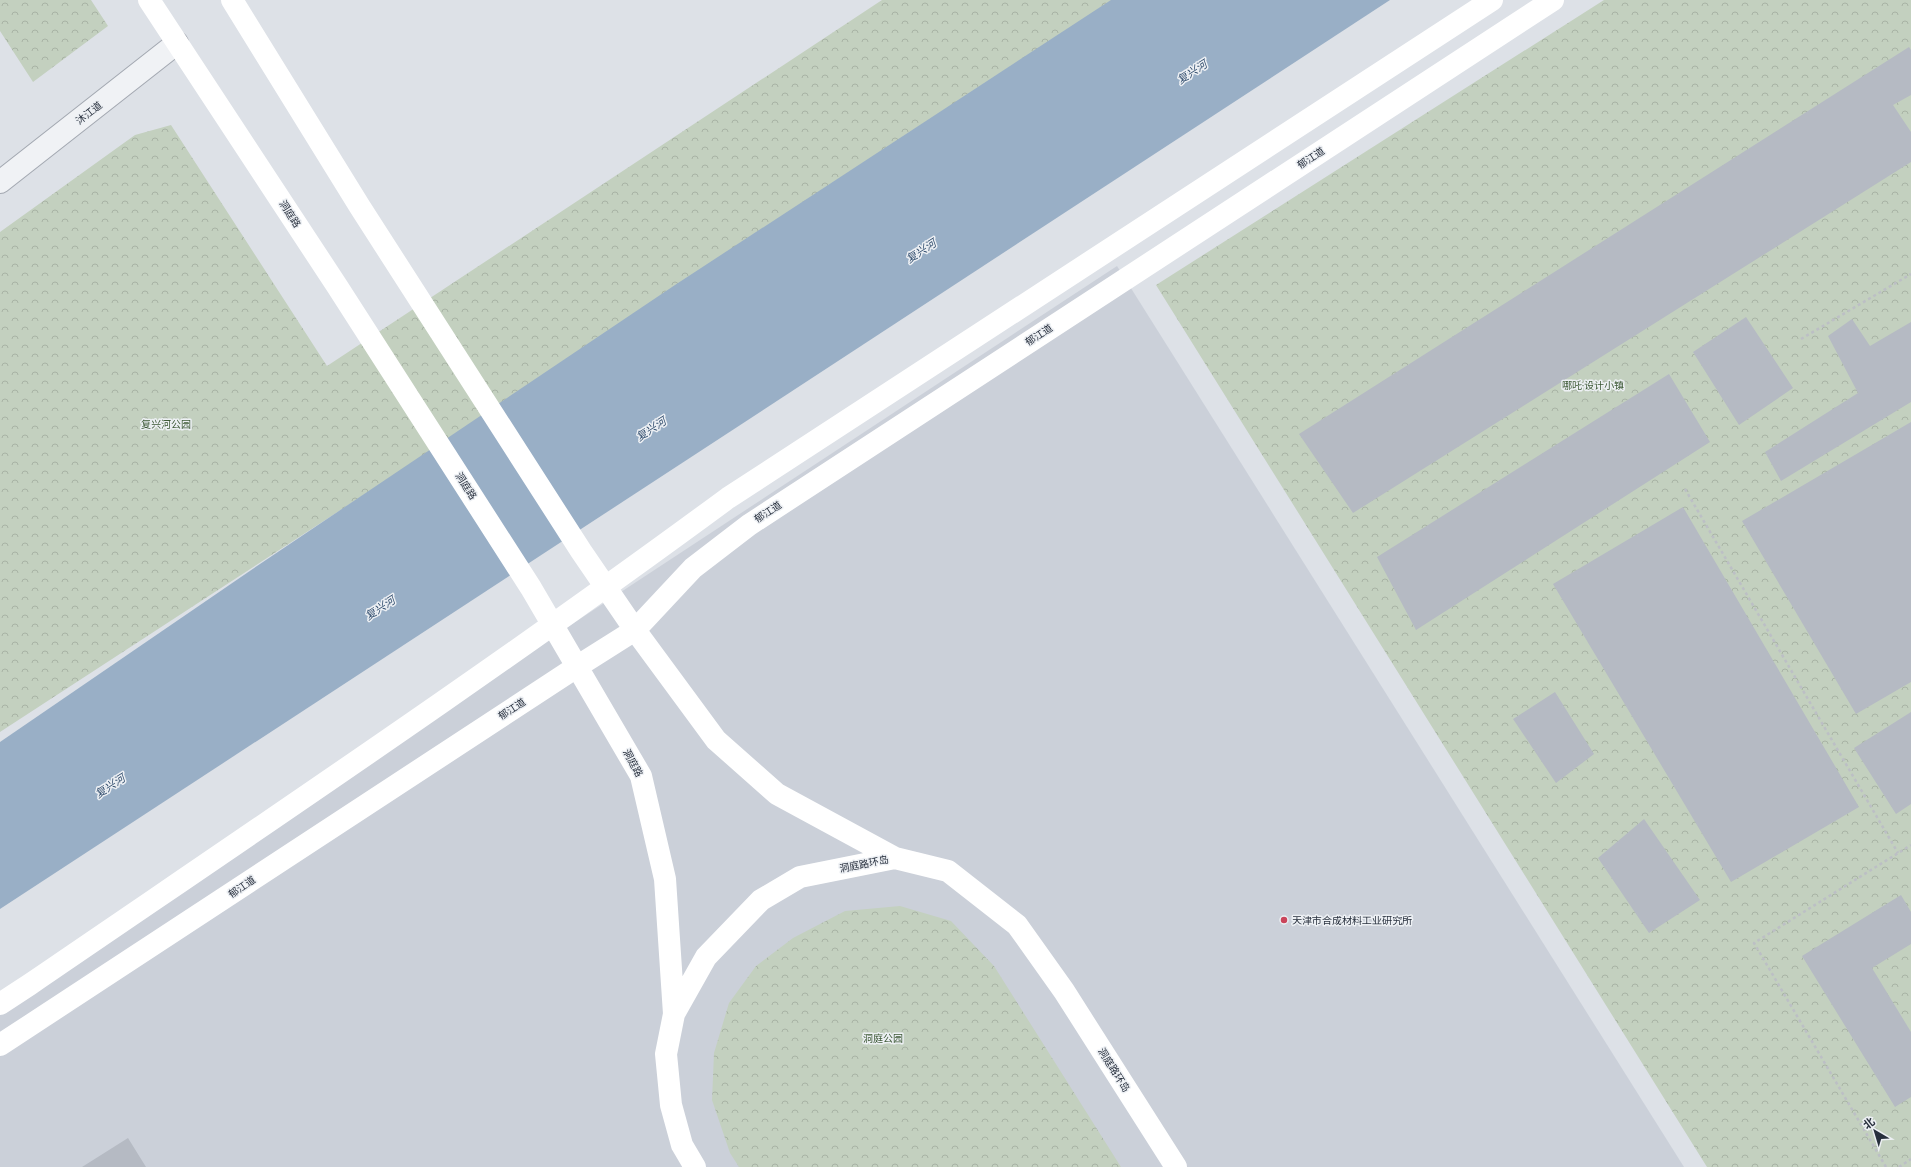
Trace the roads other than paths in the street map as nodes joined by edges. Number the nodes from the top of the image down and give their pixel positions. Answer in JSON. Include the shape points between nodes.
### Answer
{"nodes":[{"id":1,"x":149,"y":0,"type":"edge"},
{"id":2,"x":232,"y":0,"type":"edge"},
{"id":3,"x":1492,"y":0,"type":"edge"},
{"id":4,"x":1553,"y":0,"type":"edge"},
{"id":5,"x":177,"y":43,"type":"junction"},
{"id":6,"x":0,"y":182,"type":"edge"},
{"id":7,"x":607,"y":588,"type":"junction"},
{"id":8,"x":552,"y":624,"type":"junction"},
{"id":9,"x":635,"y":630,"type":"junction"},
{"id":10,"x":578,"y":666,"type":"junction"},
{"id":11,"x":895,"y":858,"type":"junction"},
{"id":12,"x":0,"y":1004,"type":"edge"},
{"id":13,"x":674,"y":1014,"type":"junction"},
{"id":14,"x":0,"y":1045,"type":"edge"},
{"id":15,"x":695,"y":1167,"type":"edge"},
{"id":16,"x":1176,"y":1167,"type":"edge"}],
"edges":[{"from":1,"to":5,"type":"main road","name":"洞庭路"},
{"from":2,"to":7,"type":"main road","via":[[356,200]]},
{"from":3,"to":7,"type":"main road","via":[[728,498]]},
{"from":4,"to":9,"type":"main road","name":"郁江道","via":[[749,525],[693,568]]},
{"from":5,"to":6,"type":"street","name":"沐江道"},
{"from":5,"to":8,"type":"main road","name":"洞庭路","via":[[333,279]]},
{"from":7,"to":8,"type":"main road"},
{"from":7,"to":9,"type":"main road"},
{"from":8,"to":10,"type":"main road","name":"洞庭路"},
{"from":8,"to":12,"type":"main road","via":[[424,715]]},
{"from":9,"to":10,"type":"main road","name":"郁江道"},
{"from":9,"to":11,"type":"main road","via":[[716,740],[777,794]]},
{"from":10,"to":13,"type":"main road","name":"洞庭路","via":[[641,776],[665,879]]},
{"from":10,"to":14,"type":"main road","name":"郁江道"},
{"from":11,"to":13,"type":"main road","name":"洞庭路环岛","via":[[800,877],[761,900],[706,956]]},
{"from":11,"to":16,"type":"main road","name":"洞庭路环岛","via":[[948,870],[1017,925],[1064,991]]},
{"from":13,"to":15,"type":"main road","name":"洞庭路环岛","via":[[666,1054],[671,1105],[682,1146]]}]}
